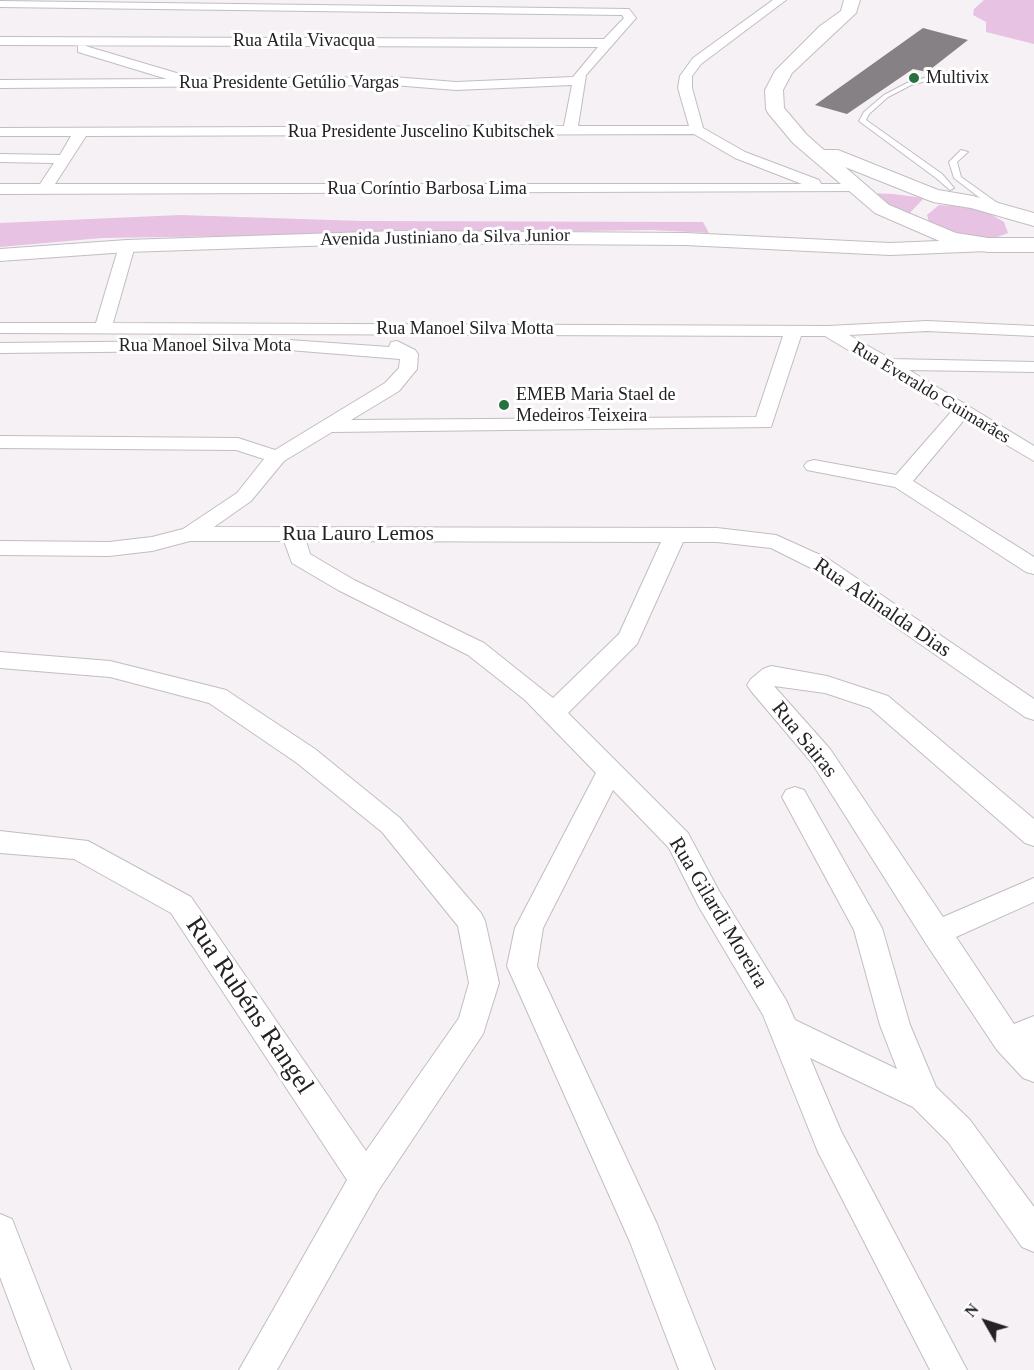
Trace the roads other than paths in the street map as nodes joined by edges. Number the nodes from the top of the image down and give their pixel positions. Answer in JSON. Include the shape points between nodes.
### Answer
{"nodes":[{"id":1,"x":780,"y":0,"type":"edge"},
{"id":2,"x":852,"y":0,"type":"edge"},
{"id":3,"x":104,"y":3,"type":"edge"},
{"id":4,"x":0,"y":4,"type":"edge"},
{"id":5,"x":254,"y":5,"type":"edge"},
{"id":6,"x":234,"y":33,"type":"junction"},
{"id":7,"x":45,"y":40,"type":"junction"},
{"id":8,"x":0,"y":41,"type":"edge"},
{"id":9,"x":609,"y":43,"type":"junction"},
{"id":10,"x":931,"y":78,"type":"dead end"},
{"id":11,"x":578,"y":81,"type":"junction"},
{"id":12,"x":0,"y":84,"type":"edge"},
{"id":13,"x":58,"y":84,"type":"junction"},
{"id":14,"x":197,"y":84,"type":"junction"},
{"id":15,"x":0,"y":94,"type":"edge"},
{"id":16,"x":698,"y":130,"type":"junction"},
{"id":17,"x":0,"y":132,"type":"edge"},
{"id":18,"x":81,"y":132,"type":"junction"},
{"id":19,"x":570,"y":132,"type":"junction"},
{"id":20,"x":800,"y":139,"type":"junction"},
{"id":21,"x":964,"y":152,"type":"dead end"},
{"id":22,"x":0,"y":158,"type":"edge"},
{"id":23,"x":64,"y":159,"type":"junction"},
{"id":24,"x":948,"y":186,"type":"junction"},
{"id":25,"x":855,"y":188,"type":"junction"},
{"id":26,"x":0,"y":189,"type":"edge"},
{"id":27,"x":45,"y":189,"type":"junction"},
{"id":28,"x":829,"y":189,"type":"junction"},
{"id":29,"x":1034,"y":211,"type":"edge"},
{"id":30,"x":1006,"y":213,"type":"junction"},
{"id":31,"x":1034,"y":220,"type":"edge"},
{"id":32,"x":924,"y":229,"type":"junction"},
{"id":33,"x":988,"y":245,"type":"junction"},
{"id":34,"x":1034,"y":245,"type":"edge"},
{"id":35,"x":127,"y":246,"type":"junction"},
{"id":36,"x":890,"y":249,"type":"junction"},
{"id":37,"x":0,"y":255,"type":"edge"},
{"id":38,"x":0,"y":328,"type":"edge"},
{"id":39,"x":103,"y":328,"type":"junction"},
{"id":40,"x":335,"y":328,"type":"junction"},
{"id":41,"x":794,"y":331,"type":"junction"},
{"id":42,"x":828,"y":331,"type":"junction"},
{"id":43,"x":1034,"y":331,"type":"edge"},
{"id":44,"x":0,"y":348,"type":"edge"},
{"id":45,"x":409,"y":354,"type":"junction"},
{"id":46,"x":886,"y":364,"type":"junction"},
{"id":47,"x":1034,"y":367,"type":"edge"},
{"id":48,"x":962,"y":410,"type":"junction"},
{"id":49,"x":325,"y":426,"type":"junction"},
{"id":50,"x":0,"y":442,"type":"edge"},
{"id":51,"x":1034,"y":455,"type":"edge"},
{"id":52,"x":277,"y":457,"type":"junction"},
{"id":53,"x":814,"y":466,"type":"dead end"},
{"id":54,"x":901,"y":482,"type":"junction"},
{"id":55,"x":190,"y":534,"type":"junction"},
{"id":56,"x":293,"y":534,"type":"junction"},
{"id":57,"x":675,"y":535,"type":"junction"},
{"id":58,"x":717,"y":535,"type":"joint"},
{"id":59,"x":0,"y":548,"type":"edge"},
{"id":60,"x":1034,"y":567,"type":"edge"},
{"id":61,"x":5,"y":664,"type":"edge"},
{"id":62,"x":1034,"y":711,"type":"edge"},
{"id":63,"x":552,"y":714,"type":"junction"},
{"id":64,"x":609,"y":772,"type":"junction"},
{"id":65,"x":795,"y":797,"type":"dead end"},
{"id":66,"x":1034,"y":835,"type":"edge"},
{"id":67,"x":0,"y":842,"type":"edge"},
{"id":68,"x":1034,"y":890,"type":"edge"},
{"id":69,"x":935,"y":933,"type":"junction"},
{"id":70,"x":784,"y":1030,"type":"junction"},
{"id":71,"x":1021,"y":1035,"type":"edge"},
{"id":72,"x":1034,"y":1068,"type":"edge"},
{"id":73,"x":924,"y":1097,"type":"junction"},
{"id":74,"x":366,"y":1179,"type":"junction"},
{"id":75,"x":0,"y":1232,"type":"edge"},
{"id":76,"x":1034,"y":1235,"type":"edge"},
{"id":77,"x":53,"y":1370,"type":"edge"},
{"id":78,"x":257,"y":1370,"type":"edge"},
{"id":79,"x":697,"y":1370,"type":"edge"},
{"id":80,"x":949,"y":1370,"type":"edge"}],
"edges":[{"from":1,"to":16,"type":"street","via":[[697,61],[686,76],[685,88]]},
{"from":2,"to":20,"type":"main road","via":[[848,14],[784,71],[774,90],[775,109]]},
{"from":3,"to":4,"type":"street"},
{"from":3,"to":5,"type":"street"},
{"from":5,"to":6,"type":"street"},
{"from":5,"to":9,"type":"street","via":[[628,9],[630,18]]},
{"from":6,"to":7,"type":"street","name":"Rua Atila Vivacqua"},
{"from":6,"to":9,"type":"street","name":"Rua Atila Vivacqua"},
{"from":7,"to":8,"type":"street","name":"Rua Atila Vivacqua"},
{"from":7,"to":14,"type":"street"},
{"from":9,"to":11,"type":"street"},
{"from":10,"to":24,"type":"lane","via":[[886,96],[862,121],[932,170]]},
{"from":11,"to":14,"type":"street","name":"Rua Presidente Getúlio Vargas","via":[[491,86],[393,81]]},
{"from":11,"to":19,"type":"street"},
{"from":12,"to":13,"type":"street","name":"Rua Presidente Getúlio Vargas"},
{"from":13,"to":14,"type":"street","name":"Rua Presidente Getúlio Vargas"},
{"from":13,"to":15,"type":"street"},
{"from":16,"to":19,"type":"street","name":"Rua Presidente Juscelino Kubitschek"},
{"from":16,"to":28,"type":"street","via":[[740,155]]},
{"from":17,"to":18,"type":"street","name":"Rua Presidente Juscelino Kubitschek"},
{"from":18,"to":19,"type":"street","name":"Rua Presidente Juscelino Kubitschek"},
{"from":18,"to":23,"type":"street"},
{"from":20,"to":24,"type":"main road","via":[[862,168]]},
{"from":20,"to":25,"type":"main road"},
{"from":21,"to":24,"type":"lane","via":[[954,162]]},
{"from":22,"to":23,"type":"street"},
{"from":23,"to":27,"type":"street"},
{"from":24,"to":25,"type":"main road"},
{"from":24,"to":29,"type":"main road"},
{"from":24,"to":30,"type":"lane"},
{"from":24,"to":30,"type":"main road","via":[[973,202]]},
{"from":24,"to":32,"type":"main road","via":[[920,210],[919,222]]},
{"from":25,"to":28,"type":"street","name":"Rua Coríntio Barbosa Lima"},
{"from":25,"to":32,"type":"main road","via":[[882,209]]},
{"from":26,"to":27,"type":"street","name":"Rua Coríntio Barbosa Lima"},
{"from":27,"to":28,"type":"street","name":"Rua Coríntio Barbosa Lima"},
{"from":30,"to":31,"type":"main road"},
{"from":30,"to":33,"type":"main road","via":[[1022,224],[1022,231],[1016,240]]},
{"from":32,"to":33,"type":"main road","via":[[951,239]]},
{"from":32,"to":36,"type":"street","via":[[913,241]]},
{"from":33,"to":34,"type":"main road"},
{"from":33,"to":36,"type":"street","name":"Avenida Justiniano da Silva Junior"},
{"from":35,"to":36,"type":"street","name":"Avenida Justiniano da Silva Junior","via":[[541,236]]},
{"from":35,"to":37,"type":"street","name":"Avenida Justiniano da Silva Junior"},
{"from":35,"to":39,"type":"street"},
{"from":38,"to":39,"type":"street","name":"Rua Manoel Silva Motta"},
{"from":39,"to":40,"type":"street","name":"Rua Manoel Silva Motta"},
{"from":40,"to":41,"type":"street","name":"Rua Manoel Silva Motta"},
{"from":40,"to":45,"type":"street","via":[[389,340]]},
{"from":41,"to":42,"type":"street","name":"Rua Manoel Silva Motta"},
{"from":41,"to":49,"type":"street","via":[[764,423]]},
{"from":42,"to":43,"type":"street","name":"Rua Manoel Silva Motta","via":[[927,326]]},
{"from":42,"to":46,"type":"street","name":"Rua Everaldo Guimarães"},
{"from":44,"to":45,"type":"street","name":"Rua Manoel Silva Mota","via":[[289,345]]},
{"from":45,"to":49,"type":"street","via":[[408,369],[392,387]]},
{"from":46,"to":47,"type":"street"},
{"from":46,"to":48,"type":"street","name":"Rua Everaldo Guimarães"},
{"from":48,"to":51,"type":"street","name":"Rua Everaldo Guimarães"},
{"from":48,"to":54,"type":"street"},
{"from":49,"to":52,"type":"street"},
{"from":50,"to":52,"type":"street","via":[[238,444]]},
{"from":52,"to":55,"type":"street","via":[[244,497]]},
{"from":53,"to":54,"type":"street"},
{"from":54,"to":60,"type":"street"},
{"from":55,"to":56,"type":"street","name":"Rua Lauro Lemos"},
{"from":55,"to":59,"type":"street","name":"Rua Lauro Lemos","via":[[109,549]]},
{"from":56,"to":57,"type":"street","name":"Rua Lauro Lemos"},
{"from":56,"to":63,"type":"street","name":"Rua Gilardi Moreira","via":[[300,558],[476,649],[534,694]]},
{"from":57,"to":58,"type":"street","name":"Rua Lauro Lemos"},
{"from":57,"to":63,"type":"street","via":[[629,638]]},
{"from":58,"to":62,"type":"street","name":"Rua Adinalda Dias","via":[[776,542],[819,563]]},
{"from":61,"to":74,"type":"street","via":[[110,669],[217,696],[306,756],[391,825],[471,921],[484,982],[472,1024]]},
{"from":63,"to":64,"type":"street","name":"Rua Gilardi Moreira"},
{"from":64,"to":70,"type":"street","name":"Rua Gilardi Moreira","via":[[679,841]]},
{"from":64,"to":79,"type":"street","via":[[529,928],[522,966],[645,1236]]},
{"from":65,"to":73,"type":"street","via":[[868,927],[895,1025]]},
{"from":66,"to":69,"type":"street","name":"Rua Sairas","via":[[879,702],[827,685],[771,675],[759,685],[821,756]]},
{"from":67,"to":74,"type":"street","name":"Rua Rubéns Rangel","via":[[78,849],[181,905]]},
{"from":68,"to":69,"type":"street"},
{"from":69,"to":71,"type":"street","name":"Rua Sairas"},
{"from":70,"to":73,"type":"street"},
{"from":70,"to":80,"type":"street","name":"Rua Gilardi Moreira","via":[[829,1141]]},
{"from":71,"to":72,"type":"street","name":"Rua Sairas"},
{"from":73,"to":76,"type":"street","via":[[959,1131]]},
{"from":74,"to":78,"type":"street"},
{"from":75,"to":77,"type":"street"}]}
